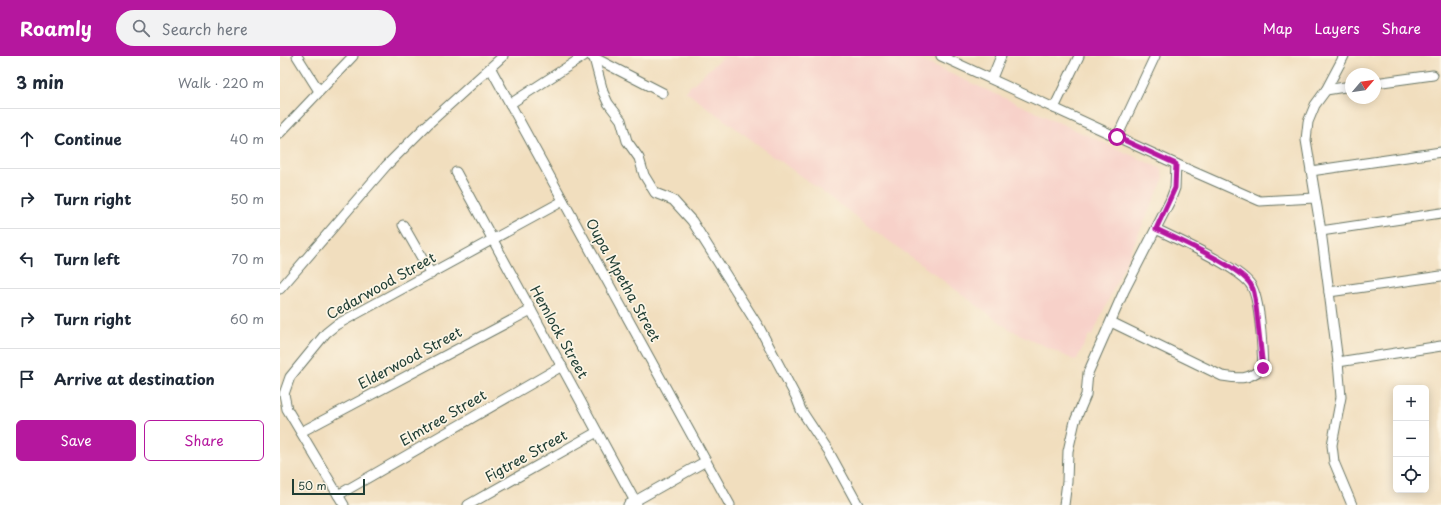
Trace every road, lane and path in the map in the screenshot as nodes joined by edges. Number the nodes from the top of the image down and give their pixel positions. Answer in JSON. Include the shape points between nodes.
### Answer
{"nodes":[{"id":1,"x":297,"y":56,"type":"edge"},
{"id":2,"x":353,"y":56,"type":"edge"},
{"id":3,"x":503,"y":56,"type":"edge"},
{"id":4,"x":584,"y":56,"type":"edge"},
{"id":5,"x":941,"y":56,"type":"edge"},
{"id":6,"x":1002,"y":56,"type":"edge"},
{"id":7,"x":1079,"y":56,"type":"edge"},
{"id":8,"x":1155,"y":56,"type":"edge"},
{"id":9,"x":1344,"y":56,"type":"edge"},
{"id":10,"x":593,"y":57,"type":"edge"},
{"id":11,"x":491,"y":69,"type":"junction"},
{"id":12,"x":1433,"y":75,"type":"dead end"},
{"id":13,"x":992,"y":78,"type":"junction"},
{"id":14,"x":1381,"y":82,"type":"edge"},
{"id":15,"x":1345,"y":87,"type":"edge"},
{"id":16,"x":1326,"y":90,"type":"junction"},
{"id":17,"x":319,"y":91,"type":"junction"},
{"id":18,"x":663,"y":93,"type":"dead end"},
{"id":19,"x":510,"y":104,"type":"junction"},
{"id":20,"x":1054,"y":108,"type":"junction"},
{"id":21,"x":280,"y":133,"type":"edge"},
{"id":22,"x":1117,"y":137,"type":"junction"},
{"id":23,"x":1441,"y":152,"type":"edge"},
{"id":24,"x":1176,"y":164,"type":"junction"},
{"id":25,"x":1311,"y":170,"type":"junction"},
{"id":26,"x":456,"y":172,"type":"dead end"},
{"id":27,"x":1315,"y":198,"type":"junction"},
{"id":28,"x":563,"y":201,"type":"junction"},
{"id":29,"x":1441,"y":213,"type":"edge"},
{"id":30,"x":404,"y":225,"type":"dead end"},
{"id":31,"x":1156,"y":229,"type":"junction"},
{"id":32,"x":1321,"y":231,"type":"junction"},
{"id":33,"x":492,"y":238,"type":"junction"},
{"id":34,"x":431,"y":274,"type":"junction"},
{"id":35,"x":1441,"y":276,"type":"edge"},
{"id":36,"x":280,"y":289,"type":"edge"},
{"id":37,"x":1329,"y":292,"type":"junction"},
{"id":38,"x":531,"y":310,"type":"junction"},
{"id":39,"x":1110,"y":322,"type":"junction"},
{"id":40,"x":1441,"y":346,"type":"edge"},
{"id":41,"x":1338,"y":362,"type":"junction"},
{"id":42,"x":562,"y":366,"type":"junction"},
{"id":43,"x":301,"y":432,"type":"junction"},
{"id":44,"x":598,"y":432,"type":"junction"},
{"id":45,"x":706,"y":461,"type":"junction"},
{"id":46,"x":338,"y":495,"type":"junction"},
{"id":47,"x":634,"y":504,"type":"edge"},
{"id":48,"x":344,"y":505,"type":"edge"},
{"id":49,"x":468,"y":505,"type":"edge"},
{"id":50,"x":730,"y":505,"type":"edge"},
{"id":51,"x":858,"y":505,"type":"edge"},
{"id":52,"x":1064,"y":505,"type":"edge"},
{"id":53,"x":1352,"y":505,"type":"edge"}],
"edges":[{"from":1,"to":17,"type":"street"},
{"from":2,"to":17,"type":"street"},
{"from":3,"to":11,"type":"street"},
{"from":4,"to":19,"type":"street"},
{"from":5,"to":13,"type":"street"},
{"from":6,"to":13,"type":"street"},
{"from":7,"to":20,"type":"street"},
{"from":8,"to":22,"type":"street"},
{"from":9,"to":16,"type":"street"},
{"from":10,"to":18,"type":"street"},
{"from":10,"to":51,"type":"street","via":[[603,92],[621,120],[627,141],[639,158],[644,175],[655,193],[673,200],[692,221],[760,329],[801,410],[830,454]]},
{"from":11,"to":19,"type":"street","name":"Oupa Mpetha Street"},
{"from":11,"to":36,"type":"street","via":[[427,125],[386,166]]},
{"from":12,"to":14,"type":"street"},
{"from":13,"to":20,"type":"street"},
{"from":15,"to":16,"type":"street"},
{"from":16,"to":25,"type":"street","via":[[1315,105],[1308,122],[1306,140]]},
{"from":17,"to":21,"type":"street"},
{"from":19,"to":28,"type":"street","name":"Oupa Mpetha Street"},
{"from":20,"to":22,"type":"street"},
{"from":22,"to":24,"type":"street"},
{"from":23,"to":25,"type":"street"},
{"from":24,"to":27,"type":"street","via":[[1260,201]]},
{"from":24,"to":31,"type":"street","via":[[1175,188]]},
{"from":25,"to":27,"type":"street"},
{"from":26,"to":33,"type":"street","name":"Hemlock Street"},
{"from":27,"to":32,"type":"street"},
{"from":28,"to":33,"type":"street","name":"Cedarwood Street"},
{"from":28,"to":45,"type":"street","name":"Oupa Mpetha Street"},
{"from":29,"to":32,"type":"street"},
{"from":30,"to":34,"type":"street"},
{"from":31,"to":39,"type":"street"},
{"from":31,"to":39,"type":"street","via":[[1247,280],[1255,298],[1263,368],[1253,376],[1241,379],[1222,376]]},
{"from":32,"to":37,"type":"street"},
{"from":33,"to":34,"type":"street","name":"Cedarwood Street"},
{"from":33,"to":38,"type":"street","name":"Hemlock Street"},
{"from":34,"to":43,"type":"street","name":"Cedarwood Street","via":[[336,325],[326,333],[290,377],[284,394],[287,409]]},
{"from":35,"to":37,"type":"street"},
{"from":37,"to":41,"type":"street"},
{"from":38,"to":42,"type":"street","name":"Hemlock Street"},
{"from":38,"to":43,"type":"street","name":"Elderwood Street"},
{"from":39,"to":52,"type":"street","via":[[1088,373],[1086,395],[1075,421],[1068,451],[1068,482]]},
{"from":40,"to":41,"type":"street"},
{"from":41,"to":53,"type":"street","via":[[1341,397],[1332,445],[1334,462]]},
{"from":42,"to":44,"type":"street","name":"Hemlock Street"},
{"from":42,"to":46,"type":"street","name":"Elmtree Street"},
{"from":43,"to":46,"type":"street","name":"Cedarwood Street"},
{"from":44,"to":47,"type":"street","name":"Hemlock Street"},
{"from":44,"to":49,"type":"street","name":"Figtree Street"},
{"from":45,"to":47,"type":"street"},
{"from":45,"to":50,"type":"street","name":"Oupa Mpetha Street"},
{"from":46,"to":48,"type":"street","name":"Cedarwood Street"}]}
